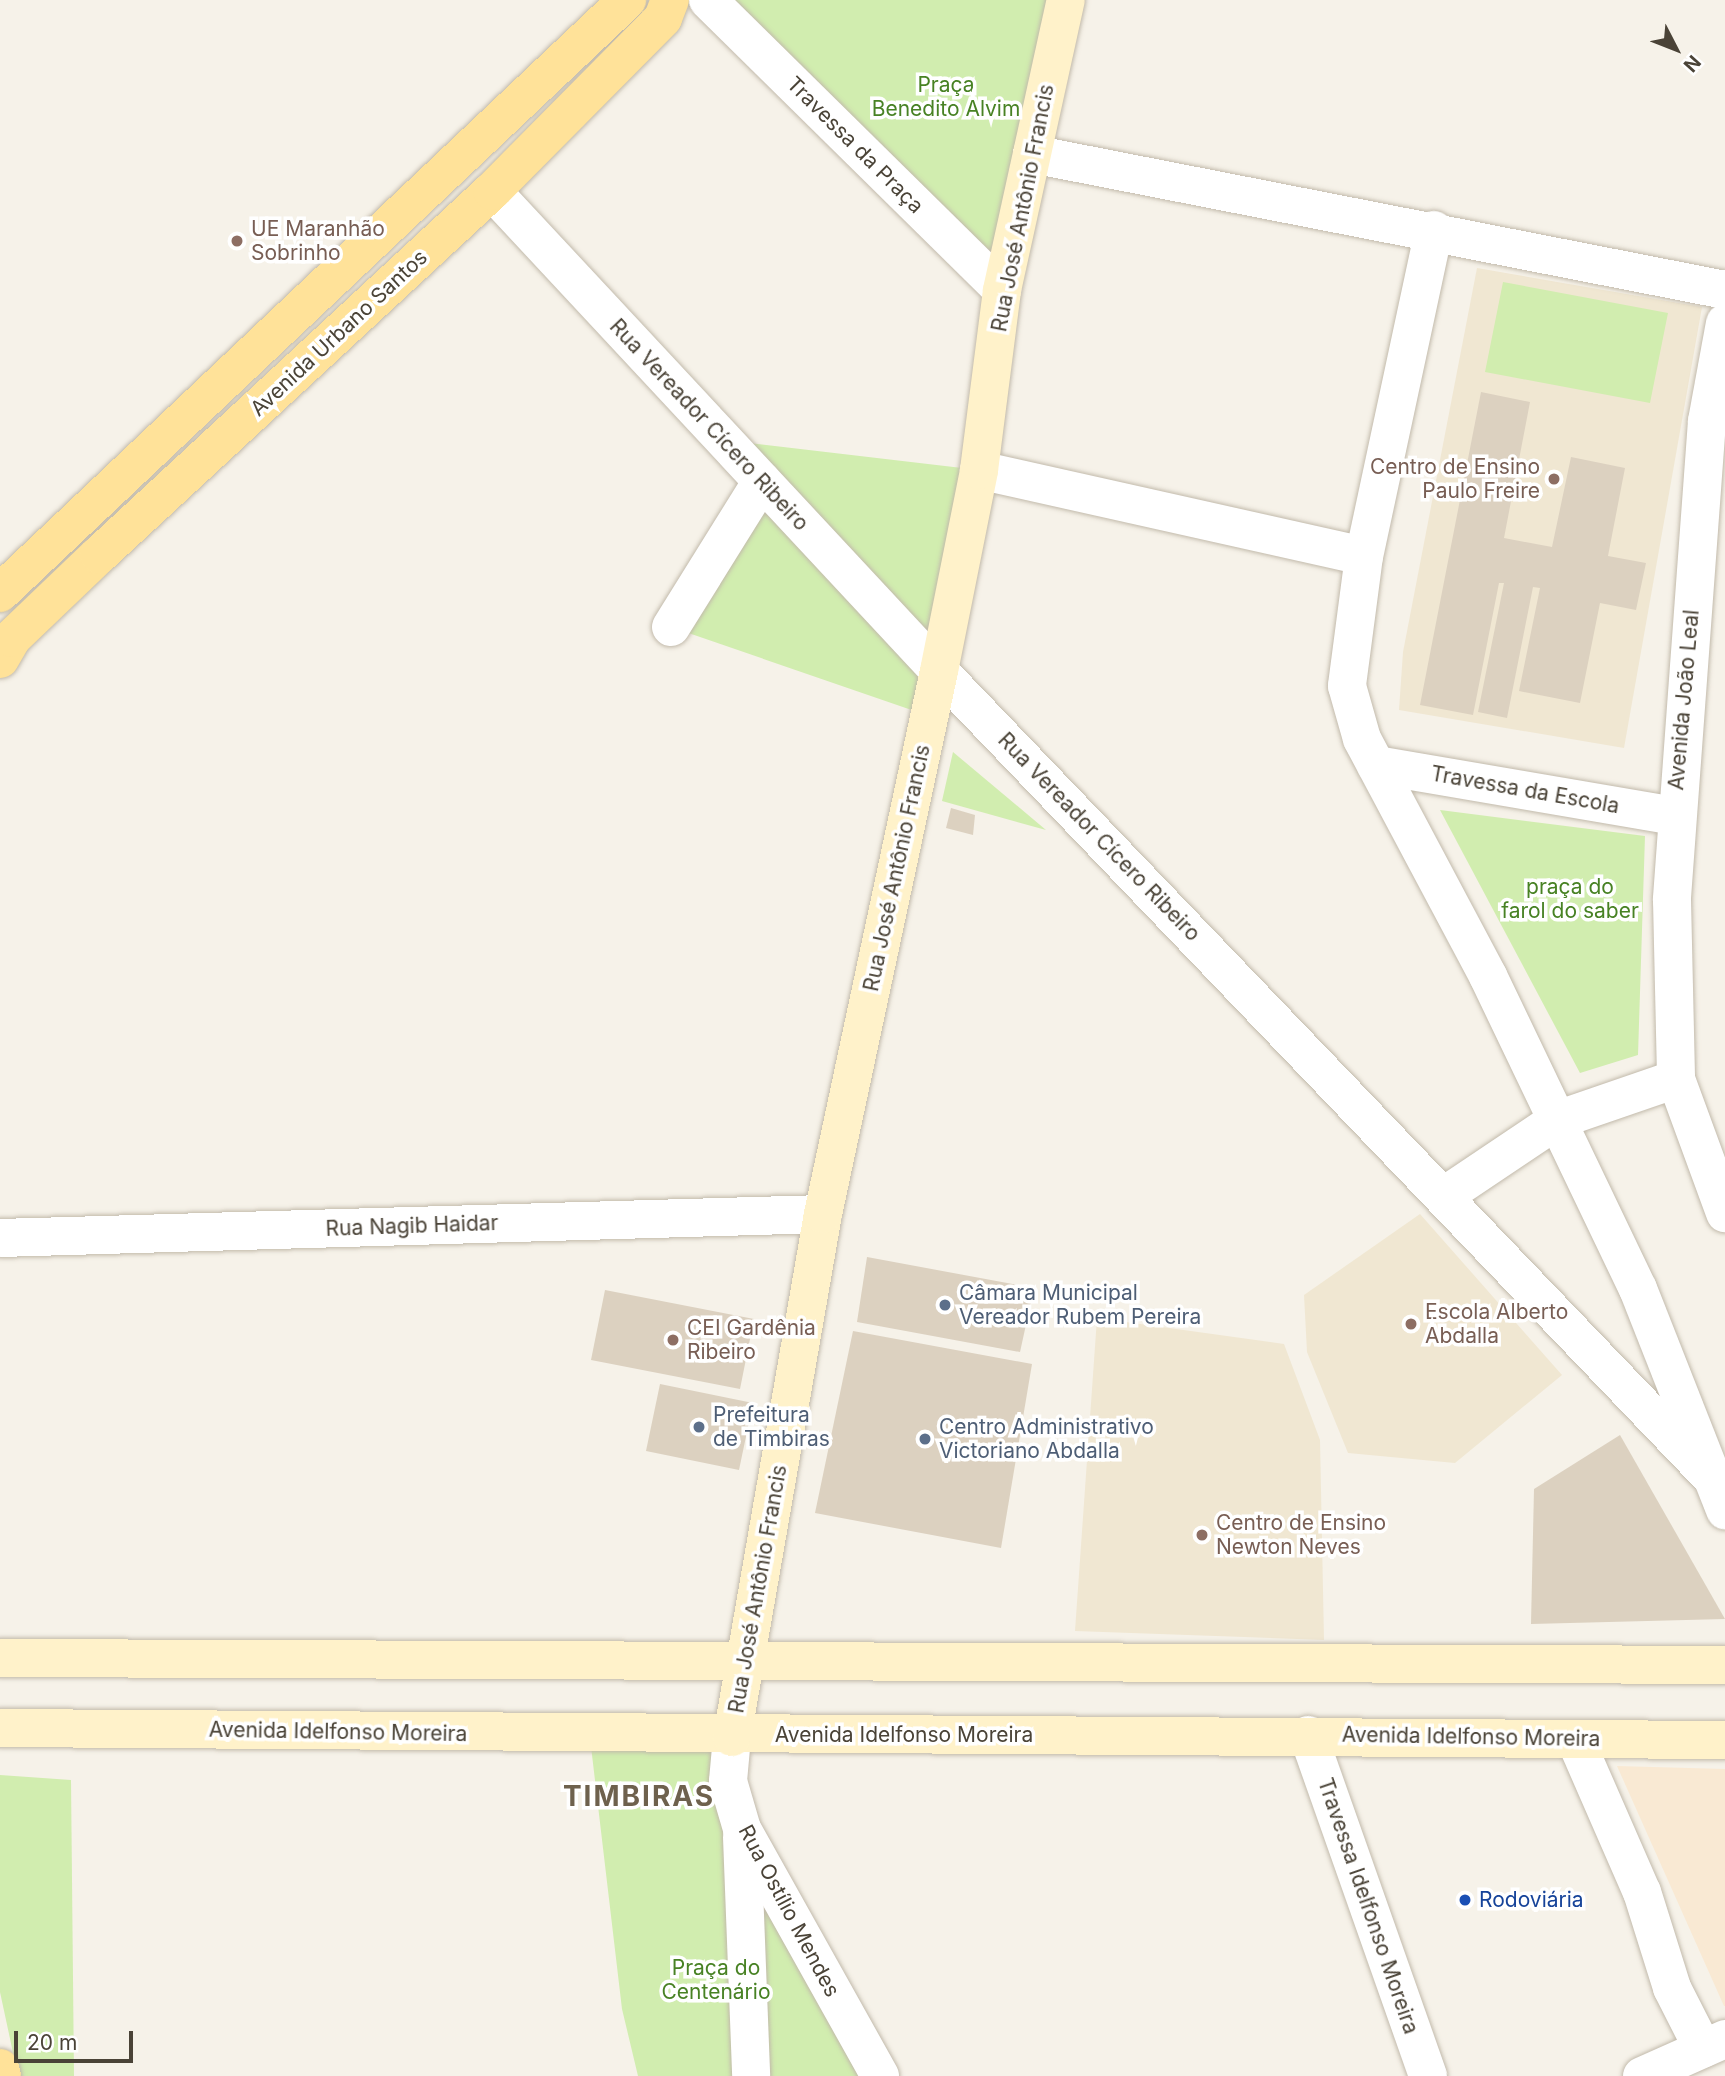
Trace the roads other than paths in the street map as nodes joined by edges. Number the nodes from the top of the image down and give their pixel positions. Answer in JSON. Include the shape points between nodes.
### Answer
{"nodes":[{"id":1,"x":627,"y":0,"type":"edge"},
{"id":2,"x":670,"y":0,"type":"edge"},
{"id":3,"x":708,"y":0,"type":"edge"},
{"id":4,"x":1066,"y":0,"type":"edge"},
{"id":5,"x":1032,"y":154,"type":"junction"},
{"id":6,"x":492,"y":191,"type":"junction"},
{"id":7,"x":1434,"y":230,"type":"junction"},
{"id":8,"x":1002,"y":290,"type":"junction"},
{"id":9,"x":1725,"y":290,"type":"edge"},
{"id":10,"x":1725,"y":323,"type":"edge"},
{"id":11,"x":979,"y":470,"type":"junction"},
{"id":12,"x":762,"y":481,"type":"junction"},
{"id":13,"x":1364,"y":556,"type":"junction"},
{"id":14,"x":0,"y":593,"type":"edge"},
{"id":15,"x":671,"y":627,"type":"dead end"},
{"id":16,"x":0,"y":659,"type":"edge"},
{"id":17,"x":939,"y":671,"type":"junction"},
{"id":18,"x":1376,"y":765,"type":"junction"},
{"id":19,"x":1674,"y":816,"type":"junction"},
{"id":20,"x":1676,"y":1079,"type":"junction"},
{"id":21,"x":1557,"y":1120,"type":"junction"},
{"id":22,"x":1444,"y":1196,"type":"junction"},
{"id":23,"x":1725,"y":1213,"type":"edge"},
{"id":24,"x":823,"y":1214,"type":"junction"},
{"id":25,"x":0,"y":1238,"type":"edge"},
{"id":26,"x":1718,"y":1494,"type":"edge"},
{"id":27,"x":0,"y":1658,"type":"edge"},
{"id":28,"x":745,"y":1665,"type":"junction"},
{"id":29,"x":1725,"y":1665,"type":"edge"},
{"id":30,"x":0,"y":1728,"type":"edge"},
{"id":31,"x":1308,"y":1735,"type":"junction"},
{"id":32,"x":732,"y":1737,"type":"junction"},
{"id":33,"x":1575,"y":1739,"type":"junction"},
{"id":34,"x":1725,"y":1740,"type":"edge"},
{"id":35,"x":742,"y":1829,"type":"junction"},
{"id":36,"x":1714,"y":2044,"type":"edge"},
{"id":37,"x":0,"y":2068,"type":"edge"},
{"id":38,"x":2,"y":2076,"type":"edge"},
{"id":39,"x":751,"y":2076,"type":"edge"},
{"id":40,"x":880,"y":2076,"type":"edge"},
{"id":41,"x":1428,"y":2076,"type":"edge"},
{"id":42,"x":1642,"y":2076,"type":"edge"}],
"edges":[{"from":1,"to":14,"type":"main road"},
{"from":2,"to":6,"type":"main road","name":"Avenida Urbano Santos","via":[[663,18]]},
{"from":3,"to":8,"type":"street","name":"Travessa da Praça"},
{"from":4,"to":5,"type":"street","name":"Rua José Antônio Francis"},
{"from":5,"to":7,"type":"street"},
{"from":5,"to":8,"type":"street","name":"Rua José Antônio Francis"},
{"from":6,"to":12,"type":"street","name":"Rua Vereador Cícero Ribeiro"},
{"from":6,"to":16,"type":"main road","name":"Avenida Urbano Santos","via":[[99,555],[12,638]]},
{"from":7,"to":9,"type":"street"},
{"from":7,"to":13,"type":"street"},
{"from":8,"to":11,"type":"street","name":"Rua José Antônio Francis"},
{"from":10,"to":19,"type":"street","name":"Avenida João Leal","via":[[1707,421]]},
{"from":11,"to":13,"type":"street"},
{"from":11,"to":17,"type":"street","name":"Rua José Antônio Francis"},
{"from":12,"to":15,"type":"street"},
{"from":12,"to":17,"type":"street","name":"Rua Vereador Cícero Ribeiro"},
{"from":13,"to":18,"type":"street","via":[[1347,686]]},
{"from":17,"to":22,"type":"street","name":"Rua Vereador Cícero Ribeiro"},
{"from":17,"to":24,"type":"street","name":"Rua José Antônio Francis"},
{"from":18,"to":19,"type":"street","name":"Travessa da Escola"},
{"from":18,"to":21,"type":"street"},
{"from":19,"to":20,"type":"street","name":"Avenida João Leal"},
{"from":20,"to":21,"type":"street"},
{"from":20,"to":23,"type":"street","name":"Avenida João Leal"},
{"from":21,"to":22,"type":"street"},
{"from":21,"to":26,"type":"street","via":[[1638,1289]]},
{"from":22,"to":26,"type":"street","name":"Rua Vereador Cícero Ribeiro"},
{"from":24,"to":25,"type":"street","name":"Rua Nagib Haidar"},
{"from":24,"to":28,"type":"street","name":"Rua José Antônio Francis"},
{"from":27,"to":28,"type":"street"},
{"from":28,"to":29,"type":"street"},
{"from":28,"to":32,"type":"street","name":"Rua José Antônio Francis"},
{"from":30,"to":32,"type":"street","name":"Avenida Idelfonso Moreira"},
{"from":31,"to":32,"type":"street","name":"Avenida Idelfonso Moreira"},
{"from":31,"to":33,"type":"street","name":"Avenida Idelfonso Moreira"},
{"from":31,"to":41,"type":"street","name":"Travessa Idelfonso Moreira"},
{"from":32,"to":35,"type":"street","name":"Rua Ostílio Mendes","via":[[729,1781]]},
{"from":33,"to":34,"type":"street","name":"Avenida Idelfonso Moreira"},
{"from":33,"to":36,"type":"street"},
{"from":35,"to":39,"type":"street"},
{"from":35,"to":40,"type":"street","name":"Rua Ostílio Mendes"},
{"from":36,"to":42,"type":"street"},
{"from":37,"to":38,"type":"main road"}]}
